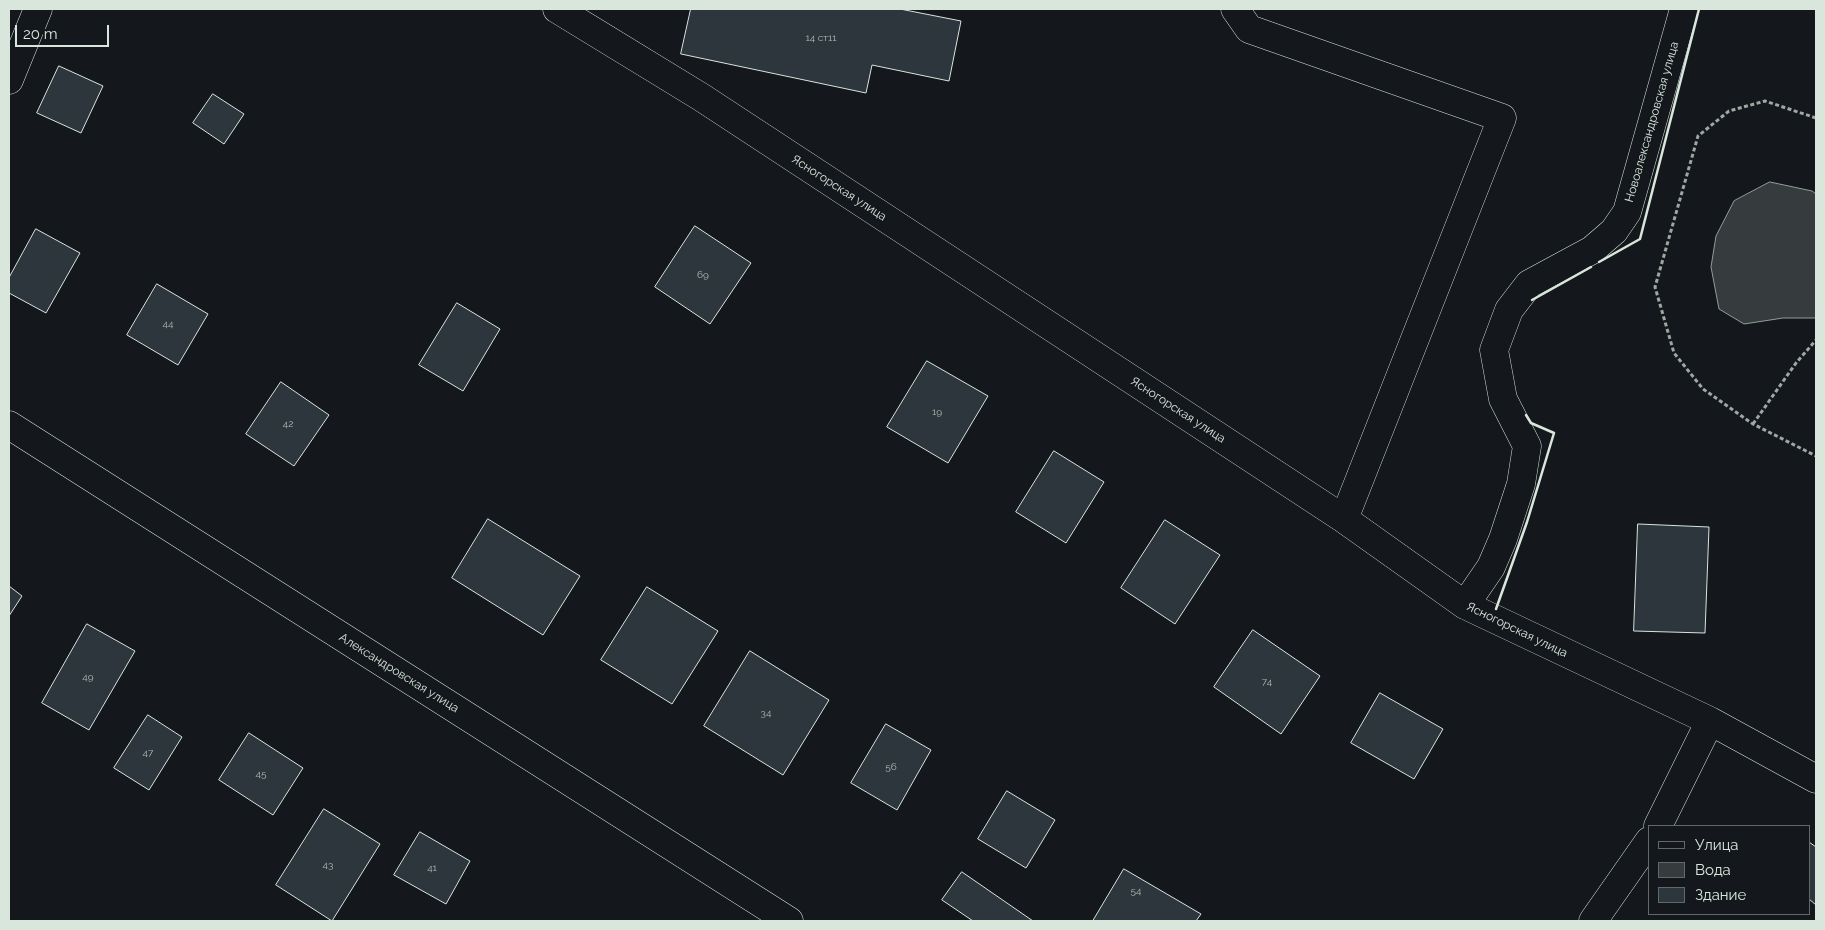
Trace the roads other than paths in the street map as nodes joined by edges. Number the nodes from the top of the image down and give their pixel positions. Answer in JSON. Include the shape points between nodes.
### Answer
{"nodes":[{"id":1,"x":38,"y":9,"type":"edge"},
{"id":2,"x":556,"y":9,"type":"edge"},
{"id":3,"x":1234,"y":9,"type":"edge"},
{"id":4,"x":1684,"y":9,"type":"edge"},
{"id":5,"x":9,"y":80,"type":"edge"},
{"id":6,"x":9,"y":425,"type":"edge"},
{"id":7,"x":1344,"y":519,"type":"junction"},
{"id":8,"x":1465,"y":605,"type":"junction"},
{"id":9,"x":1710,"y":721,"type":"junction"},
{"id":10,"x":1816,"y":779,"type":"edge"},
{"id":11,"x":1658,"y":825,"type":"edge"},
{"id":12,"x":1648,"y":843,"type":"edge"},
{"id":13,"x":789,"y":921,"type":"edge"},
{"id":14,"x":1593,"y":921,"type":"edge"}],
"edges":[{"from":1,"to":5,"type":"street"},
{"from":2,"to":7,"type":"street","name":"Ясногорская улица","via":[[701,97]]},
{"from":3,"to":7,"type":"street","via":[[1249,29],[1502,118]]},
{"from":4,"to":8,"type":"street","name":"Новоалександровская улица","via":[[1627,212],[1614,231],[1592,250],[1530,284],[1509,310],[1494,350],[1503,399],[1526,446],[1521,484],[1503,539],[1491,567]]},
{"from":6,"to":13,"type":"street","name":"Александровская улица"},
{"from":7,"to":8,"type":"street","name":"Ясногорская улица"},
{"from":8,"to":9,"type":"street","name":"Ясногорская улица"},
{"from":9,"to":10,"type":"street","name":"Ясногорская улица"},
{"from":9,"to":11,"type":"street"},
{"from":12,"to":14,"type":"street"}]}
